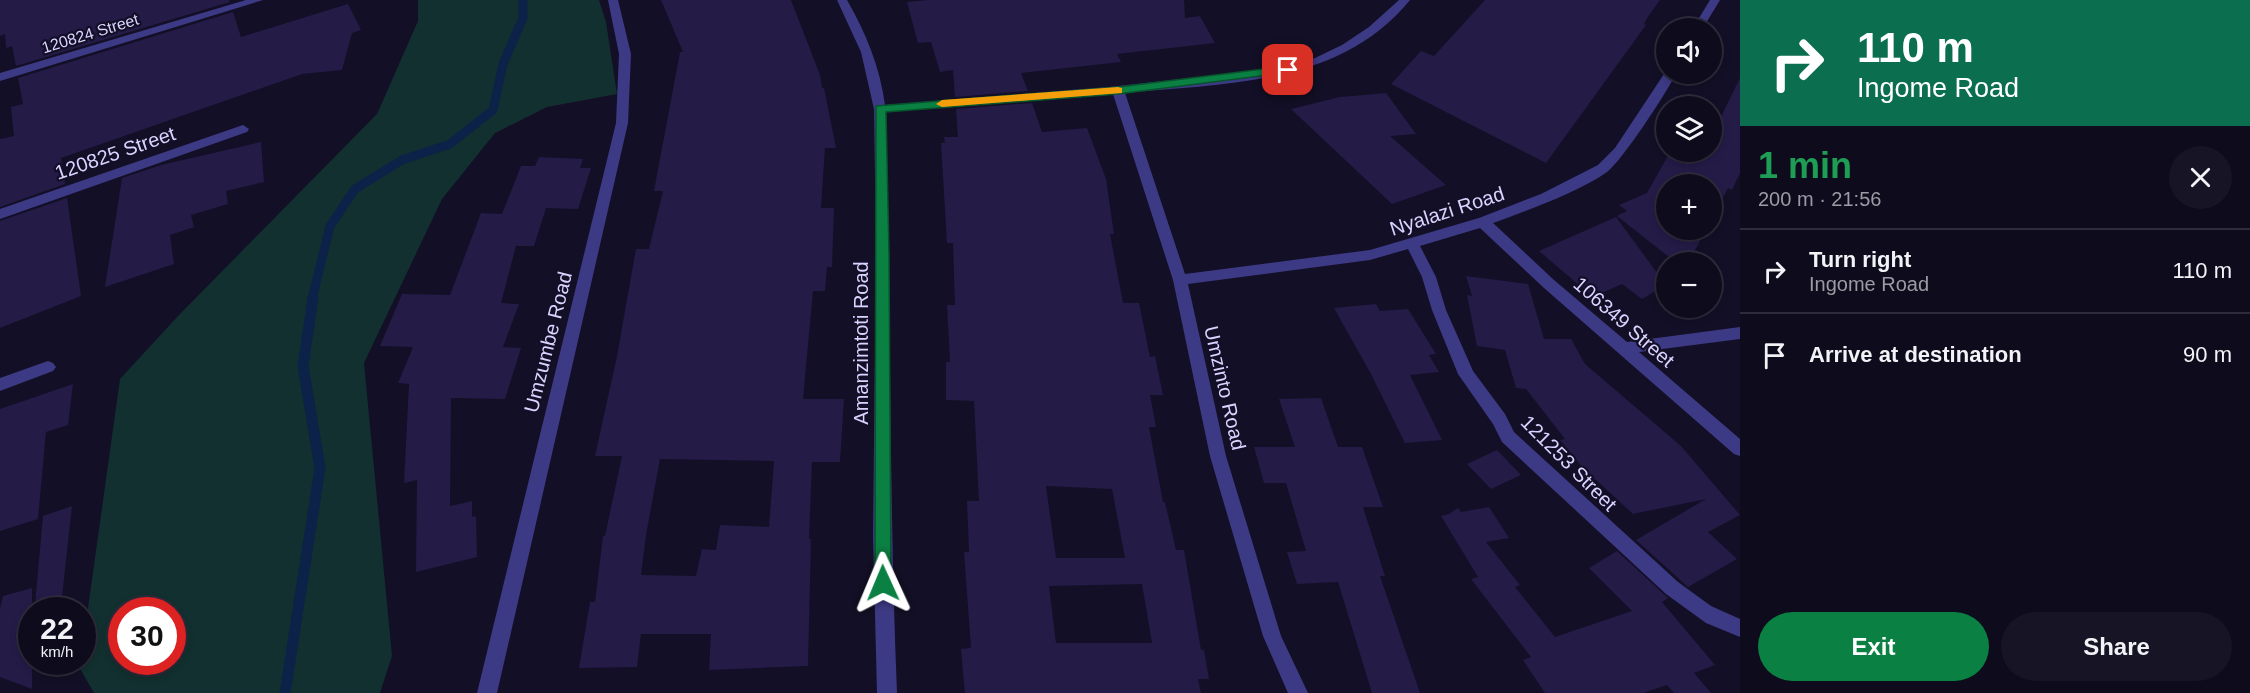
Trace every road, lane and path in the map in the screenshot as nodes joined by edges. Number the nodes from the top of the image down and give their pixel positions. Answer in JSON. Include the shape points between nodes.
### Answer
{"nodes":[{"id":1,"x":258,"y":0,"type":"edge"},
{"id":2,"x":613,"y":0,"type":"edge"},
{"id":3,"x":842,"y":0,"type":"edge"},
{"id":4,"x":1405,"y":0,"type":"edge"},
{"id":5,"x":1715,"y":0,"type":"edge"},
{"id":6,"x":1704,"y":18,"type":"edge"},
{"id":7,"x":0,"y":77,"type":"edge"},
{"id":8,"x":1663,"y":84,"type":"edge"},
{"id":9,"x":1118,"y":90,"type":"junction"},
{"id":10,"x":880,"y":108,"type":"junction"},
{"id":11,"x":243,"y":129,"type":"dead end"},
{"id":12,"x":0,"y":214,"type":"edge"},
{"id":13,"x":1484,"y":222,"type":"junction"},
{"id":14,"x":1412,"y":244,"type":"junction"},
{"id":15,"x":1180,"y":280,"type":"junction"},
{"id":16,"x":1740,"y":333,"type":"edge"},
{"id":17,"x":1623,"y":349,"type":"junction"},
{"id":18,"x":48,"y":367,"type":"dead end"},
{"id":19,"x":0,"y":385,"type":"edge"},
{"id":20,"x":1740,"y":449,"type":"edge"},
{"id":21,"x":1740,"y":628,"type":"edge"},
{"id":22,"x":487,"y":693,"type":"edge"},
{"id":23,"x":887,"y":693,"type":"edge"},
{"id":24,"x":1298,"y":693,"type":"edge"}],
"edges":[{"from":1,"to":7,"type":"street","name":"120824 Street"},
{"from":2,"to":22,"type":"street","name":"Umzumbe Road","via":[[624,54],[622,123]]},
{"from":3,"to":10,"type":"street","name":"Amanzimtoti Road","via":[[867,52]]},
{"from":4,"to":9,"type":"street","via":[[1363,37],[1336,54],[1303,66]]},
{"from":5,"to":6,"type":"street"},
{"from":8,"to":13,"type":"street","name":"Nyalazi Road","via":[[1619,151],[1603,168]]},
{"from":9,"to":10,"type":"street"},
{"from":9,"to":15,"type":"street","name":"Umzinto Road"},
{"from":10,"to":23,"type":"street","name":"Amanzimtoti Road","via":[[882,536]]},
{"from":11,"to":12,"type":"street","name":"120825 Street"},
{"from":13,"to":14,"type":"street","name":"Nyalazi Road"},
{"from":13,"to":17,"type":"street","name":"106349 Street"},
{"from":14,"to":15,"type":"street","name":"Nyalazi Road","via":[[1333,262]]},
{"from":14,"to":21,"type":"street","name":"121253 Street","via":[[1429,277],[1466,374],[1508,437],[1680,595],[1726,624]]},
{"from":15,"to":24,"type":"street","name":"Umzinto Road","via":[[1218,456],[1272,636]]},
{"from":16,"to":17,"type":"street"},
{"from":17,"to":20,"type":"street","name":"106349 Street"},
{"from":18,"to":19,"type":"street"}]}
